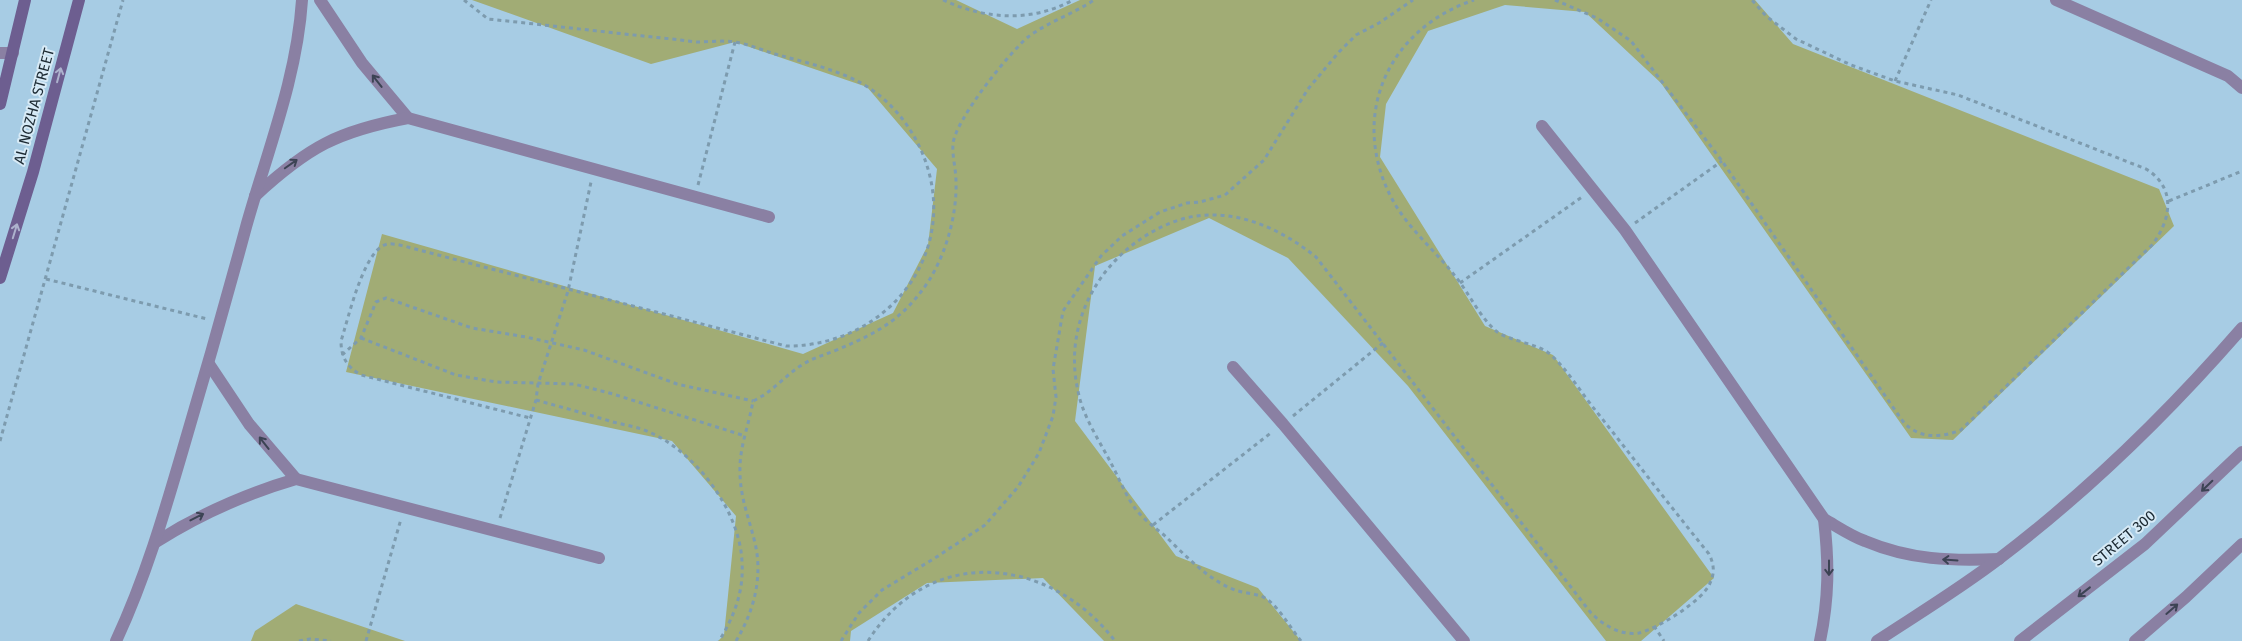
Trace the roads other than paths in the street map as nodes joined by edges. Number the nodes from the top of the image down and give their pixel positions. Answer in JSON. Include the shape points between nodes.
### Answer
{"nodes":[{"id":1,"x":25,"y":0,"type":"edge"},
{"id":2,"x":80,"y":0,"type":"edge"},
{"id":3,"x":302,"y":0,"type":"edge"},
{"id":4,"x":320,"y":0,"type":"edge"},
{"id":5,"x":2056,"y":0,"type":"edge"},
{"id":6,"x":0,"y":53,"type":"edge"},
{"id":7,"x":13,"y":53,"type":"junction"},
{"id":8,"x":2242,"y":73,"type":"edge"},
{"id":9,"x":2228,"y":76,"type":"junction"},
{"id":10,"x":2242,"y":88,"type":"edge"},
{"id":11,"x":0,"y":104,"type":"edge"},
{"id":12,"x":408,"y":118,"type":"junction"},
{"id":13,"x":1542,"y":126,"type":"dead end"},
{"id":14,"x":255,"y":196,"type":"junction"},
{"id":15,"x":769,"y":217,"type":"dead end"},
{"id":16,"x":0,"y":278,"type":"edge"},
{"id":17,"x":2242,"y":328,"type":"edge"},
{"id":18,"x":208,"y":364,"type":"junction"},
{"id":19,"x":1233,"y":368,"type":"dead end"},
{"id":20,"x":2242,"y":452,"type":"edge"},
{"id":21,"x":296,"y":479,"type":"junction"},
{"id":22,"x":1824,"y":519,"type":"junction"},
{"id":23,"x":156,"y":542,"type":"junction"},
{"id":24,"x":2242,"y":544,"type":"edge"},
{"id":25,"x":600,"y":558,"type":"dead end"},
{"id":26,"x":1999,"y":559,"type":"junction"},
{"id":27,"x":116,"y":641,"type":"edge"},
{"id":28,"x":1464,"y":641,"type":"edge"},
{"id":29,"x":1820,"y":641,"type":"edge"},
{"id":30,"x":1877,"y":641,"type":"edge"},
{"id":31,"x":2020,"y":641,"type":"edge"},
{"id":32,"x":2135,"y":641,"type":"edge"}],
"edges":[{"from":1,"to":7,"type":"main road"},
{"from":16,"to":2,"type":"main road","name":"AL NOZHA STREET","one_way":true},
{"from":3,"to":14,"type":"street","via":[[287,91]]},
{"from":12,"to":4,"type":"street","one_way":true,"via":[[362,63]]},
{"from":5,"to":9,"type":"street"},
{"from":6,"to":7,"type":"street"},
{"from":7,"to":11,"type":"main road"},
{"from":8,"to":9,"type":"street"},
{"from":9,"to":10,"type":"street"},
{"from":14,"to":12,"type":"street","one_way":true,"via":[[287,166],[324,142],[365,126]]},
{"from":12,"to":15,"type":"street"},
{"from":13,"to":22,"type":"street","via":[[1625,230]]},
{"from":14,"to":18,"type":"street"},
{"from":17,"to":26,"type":"street","via":[[2142,435]]},
{"from":21,"to":18,"type":"street","one_way":true,"via":[[249,424]]},
{"from":18,"to":23,"type":"street"},
{"from":19,"to":28,"type":"street"},
{"from":20,"to":31,"type":"street","name":"STREET 300","one_way":true,"via":[[2145,544]]},
{"from":23,"to":21,"type":"street","one_way":true,"via":[[223,504]]},
{"from":21,"to":25,"type":"street"},
{"from":26,"to":22,"type":"street","one_way":true,"via":[[1953,561],[1908,555],[1864,541]]},
{"from":22,"to":29,"type":"street","one_way":true,"via":[[1829,563],[1827,607]]},
{"from":23,"to":27,"type":"street"},
{"from":32,"to":24,"type":"street","one_way":true},
{"from":26,"to":30,"type":"street"}]}
